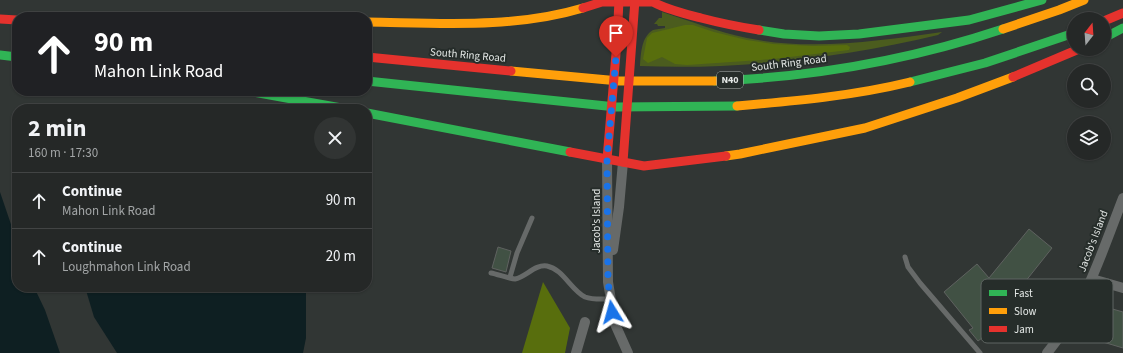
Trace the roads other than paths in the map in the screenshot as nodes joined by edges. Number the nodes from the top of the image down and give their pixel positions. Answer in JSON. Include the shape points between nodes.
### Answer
{"nodes":[{"id":1,"x":1042,"y":0,"type":"edge"},
{"id":2,"x":1084,"y":0,"type":"edge"},
{"id":3,"x":619,"y":1,"type":"edge"},
{"id":4,"x":635,"y":1,"type":"edge"},
{"id":5,"x":653,"y":1,"type":"edge"},
{"id":6,"x":1123,"y":13,"type":"edge"},
{"id":7,"x":1111,"y":18,"type":"edge"},
{"id":8,"x":0,"y":19,"type":"edge"},
{"id":9,"x":12,"y":20,"type":"edge"},
{"id":10,"x":372,"y":22,"type":"edge"},
{"id":11,"x":1123,"y":28,"type":"edge"},
{"id":12,"x":1111,"y":34,"type":"edge"},
{"id":13,"x":1067,"y":35,"type":"edge"},
{"id":14,"x":1067,"y":54,"type":"edge"},
{"id":15,"x":0,"y":55,"type":"edge"},
{"id":16,"x":12,"y":56,"type":"edge"},
{"id":17,"x":372,"y":58,"type":"edge"},
{"id":18,"x":372,"y":82,"type":"edge"},
{"id":19,"x":275,"y":96,"type":"edge"},
{"id":20,"x":319,"y":104,"type":"edge"},
{"id":21,"x":372,"y":114,"type":"edge"},
{"id":22,"x":607,"y":159,"type":"junction"},
{"id":23,"x":622,"y":162,"type":"junction"},
{"id":24,"x":1123,"y":198,"type":"edge"},
{"id":25,"x":532,"y":218,"type":"dead end"},
{"id":26,"x":905,"y":257,"type":"dead end"},
{"id":27,"x":491,"y":272,"type":"dead end"},
{"id":28,"x":510,"y":277,"type":"junction"},
{"id":29,"x":1092,"y":279,"type":"edge"},
{"id":30,"x":608,"y":282,"type":"junction"},
{"id":31,"x":1113,"y":285,"type":"edge"},
{"id":32,"x":1123,"y":288,"type":"edge"},
{"id":33,"x":610,"y":299,"type":"junction"},
{"id":34,"x":585,"y":322,"type":"dead end"},
{"id":35,"x":1055,"y":343,"type":"edge"},
{"id":36,"x":576,"y":353,"type":"edge"},
{"id":37,"x":628,"y":353,"type":"edge"},
{"id":38,"x":980,"y":353,"type":"edge"},
{"id":39,"x":1047,"y":353,"type":"edge"}],
"edges":[{"from":1,"to":5,"type":"main road","via":[[969,20],[859,34],[819,36],[738,27],[681,13]]},
{"from":2,"to":17,"type":"main road","name":"South Ring Road","number":"N40","via":[[976,38],[906,56],[860,66],[762,79],[619,81]]},
{"from":3,"to":4,"type":"main road"},
{"from":3,"to":10,"type":"main road","via":[[598,3],[566,13],[520,21]]},
{"from":3,"to":22,"type":"main road"},
{"from":4,"to":5,"type":"main road"},
{"from":4,"to":23,"type":"main road"},
{"from":6,"to":7,"type":"main road"},
{"from":8,"to":9,"type":"main road"},
{"from":11,"to":12,"type":"main road"},
{"from":13,"to":18,"type":"main road","via":[[986,63],[900,84],[803,100],[726,107],[616,107]]},
{"from":14,"to":23,"type":"main road","via":[[957,98],[865,128],[740,154],[644,166]]},
{"from":15,"to":16,"type":"main road"},
{"from":19,"to":20,"type":"main road"},
{"from":21,"to":22,"type":"main road"},
{"from":22,"to":23,"type":"main road"},
{"from":22,"to":30,"type":"street","name":"Jacob's Island"},
{"from":23,"to":30,"type":"street","name":"Jacob's Island","via":[[620,207]]},
{"from":24,"to":29,"type":"street","name":"Jacob's Island"},
{"from":25,"to":28,"type":"lane"},
{"from":26,"to":38,"type":"lane","via":[[920,283]]},
{"from":27,"to":28,"type":"lane"},
{"from":28,"to":33,"type":"lane","via":[[515,279],[545,266],[559,272],[580,294]]},
{"from":30,"to":33,"type":"street","name":"Jacob's Island"},
{"from":31,"to":32,"type":"street"},
{"from":33,"to":37,"type":"street","name":"Jacob's Island","via":[[615,324]]},
{"from":34,"to":36,"type":"street"},
{"from":35,"to":39,"type":"street","name":"Jacob's Island"}]}
